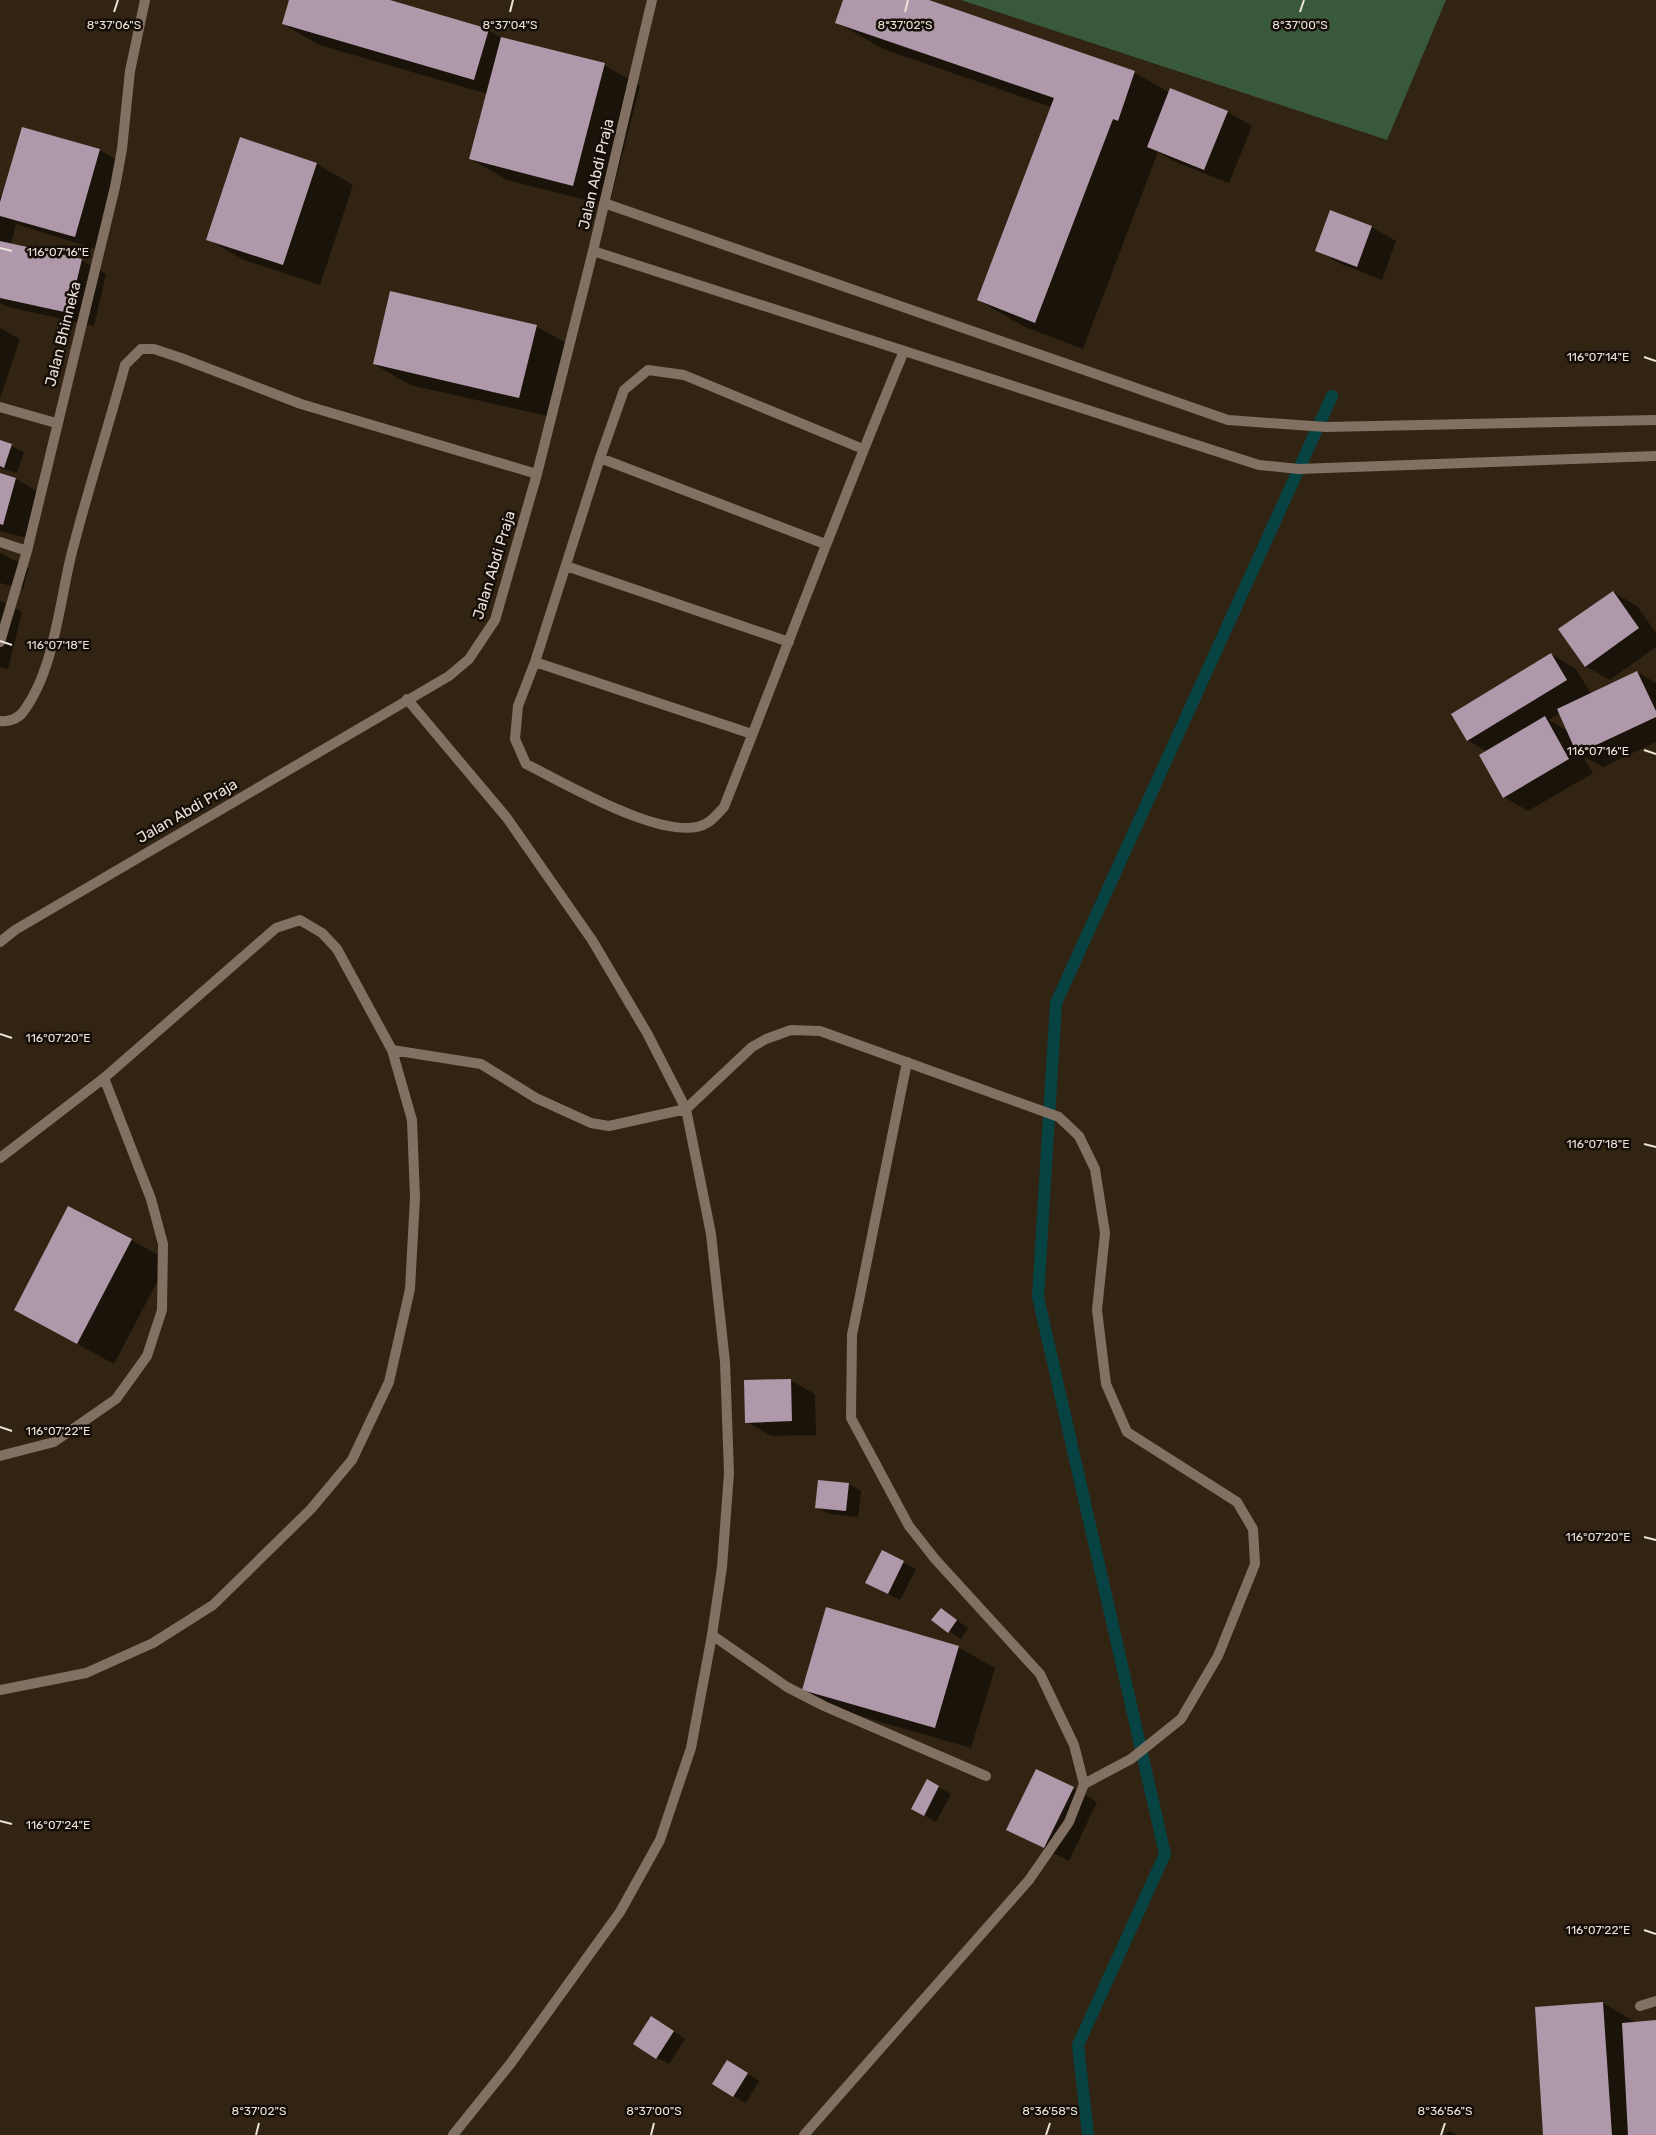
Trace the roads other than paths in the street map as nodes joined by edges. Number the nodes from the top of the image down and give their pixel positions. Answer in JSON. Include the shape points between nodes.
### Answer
{"nodes":[{"id":1,"x":145,"y":0,"type":"edge"},
{"id":2,"x":652,"y":0,"type":"edge"},
{"id":3,"x":604,"y":203,"type":"junction"},
{"id":4,"x":593,"y":251,"type":"junction"},
{"id":5,"x":904,"y":351,"type":"junction"},
{"id":6,"x":0,"y":407,"type":"edge"},
{"id":7,"x":1656,"y":420,"type":"edge"},
{"id":8,"x":56,"y":423,"type":"junction"},
{"id":9,"x":863,"y":449,"type":"junction"},
{"id":10,"x":1656,"y":456,"type":"edge"},
{"id":11,"x":600,"y":458,"type":"junction"},
{"id":12,"x":537,"y":474,"type":"junction"},
{"id":13,"x":0,"y":542,"type":"edge"},
{"id":14,"x":825,"y":544,"type":"junction"},
{"id":15,"x":27,"y":551,"type":"junction"},
{"id":16,"x":566,"y":566,"type":"junction"},
{"id":17,"x":0,"y":642,"type":"edge"},
{"id":18,"x":789,"y":642,"type":"junction"},
{"id":19,"x":536,"y":662,"type":"junction"},
{"id":20,"x":407,"y":699,"type":"junction"},
{"id":21,"x":0,"y":720,"type":"edge"},
{"id":22,"x":752,"y":734,"type":"junction"},
{"id":23,"x":0,"y":942,"type":"edge"},
{"id":24,"x":392,"y":1050,"type":"junction"},
{"id":25,"x":907,"y":1062,"type":"junction"},
{"id":26,"x":104,"y":1078,"type":"junction"},
{"id":27,"x":686,"y":1109,"type":"junction"},
{"id":28,"x":0,"y":1158,"type":"edge"},
{"id":29,"x":0,"y":1456,"type":"edge"},
{"id":30,"x":712,"y":1635,"type":"junction"},
{"id":31,"x":0,"y":1690,"type":"edge"},
{"id":32,"x":986,"y":1776,"type":"dead end"},
{"id":33,"x":1084,"y":1784,"type":"junction"},
{"id":34,"x":1656,"y":2001,"type":"edge"},
{"id":35,"x":1640,"y":2006,"type":"dead end"},
{"id":36,"x":453,"y":2135,"type":"edge"},
{"id":37,"x":804,"y":2135,"type":"edge"}],
"edges":[{"from":1,"to":8,"type":"street","name":"Jalan Bhinneka","via":[[130,71],[115,187]]},
{"from":2,"to":3,"type":"street","name":"Jalan Abdi Praja"},
{"from":3,"to":4,"type":"street","name":"Jalan Abdi Praja"},
{"from":3,"to":7,"type":"street","via":[[1228,420],[1326,427]]},
{"from":4,"to":5,"type":"street"},
{"from":4,"to":12,"type":"street","name":"Jalan Abdi Praja"},
{"from":5,"to":9,"type":"street"},
{"from":5,"to":10,"type":"street","via":[[1258,465],[1313,468]]},
{"from":6,"to":8,"type":"street"},
{"from":8,"to":15,"type":"street","name":"Jalan Bhinneka"},
{"from":9,"to":11,"type":"street","via":[[684,375],[648,370],[624,390]]},
{"from":9,"to":14,"type":"street"},
{"from":11,"to":14,"type":"street"},
{"from":11,"to":16,"type":"street"},
{"from":12,"to":20,"type":"street","name":"Jalan Abdi Praja","via":[[495,620],[469,659],[449,676]]},
{"from":12,"to":21,"type":"street","via":[[301,404],[181,358],[154,349],[141,349],[125,365],[40,679],[22,714],[8,722]]},
{"from":13,"to":15,"type":"street"},
{"from":14,"to":18,"type":"street"},
{"from":15,"to":17,"type":"street","name":"Jalan Bhinneka"},
{"from":16,"to":18,"type":"street"},
{"from":16,"to":19,"type":"street"},
{"from":18,"to":22,"type":"street"},
{"from":19,"to":22,"type":"street"},
{"from":19,"to":22,"type":"street","via":[[518,706],[515,739],[526,764],[636,818],[679,828],[706,824],[724,807]]},
{"from":20,"to":23,"type":"street","name":"Jalan Abdi Praja","via":[[14,930]]},
{"from":20,"to":27,"type":"street","via":[[507,818],[592,940],[647,1033]]},
{"from":24,"to":26,"type":"street","via":[[337,949],[322,933],[300,920],[276,928]]},
{"from":24,"to":27,"type":"street","via":[[481,1064],[536,1098],[591,1124],[609,1126]]},
{"from":24,"to":31,"type":"street","via":[[412,1120],[415,1198],[410,1289],[389,1382],[352,1460],[311,1509],[213,1605],[153,1643],[86,1673]]},
{"from":25,"to":27,"type":"street","via":[[820,1031],[791,1030],[752,1047]]},
{"from":25,"to":33,"type":"street","via":[[852,1336],[851,1418],[909,1526],[1040,1674],[1074,1744]]},
{"from":25,"to":33,"type":"street","via":[[1059,1117],[1079,1136],[1095,1169],[1105,1233],[1097,1310],[1106,1384],[1127,1432],[1237,1502],[1253,1529],[1255,1564],[1218,1656],[1181,1719],[1131,1759]]},
{"from":26,"to":28,"type":"street"},
{"from":26,"to":29,"type":"street","via":[[151,1199],[163,1244],[162,1310],[147,1356],[116,1399],[54,1442]]},
{"from":27,"to":30,"type":"street","via":[[711,1234],[726,1362],[729,1473],[722,1567]]},
{"from":30,"to":32,"type":"street","via":[[787,1687]]},
{"from":30,"to":36,"type":"street","via":[[691,1748],[660,1840],[620,1912],[511,2063]]},
{"from":33,"to":37,"type":"street","via":[[1069,1822],[1029,1880]]},
{"from":34,"to":35,"type":"street"}]}
